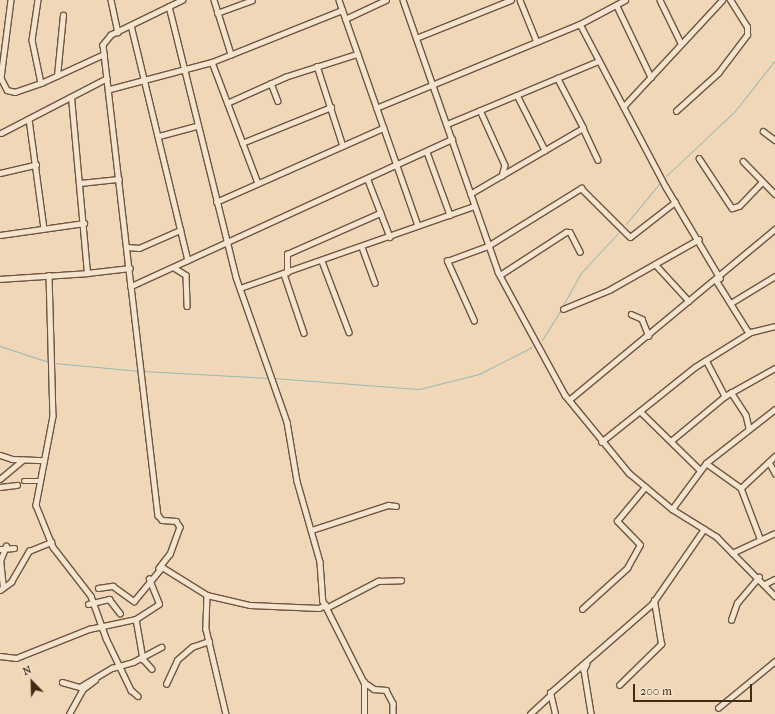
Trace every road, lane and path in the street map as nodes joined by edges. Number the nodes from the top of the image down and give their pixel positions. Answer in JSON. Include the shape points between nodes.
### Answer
{"nodes":[{"id":1,"x":11,"y":0,"type":"edge"},
{"id":2,"x":38,"y":0,"type":"edge"},
{"id":3,"x":111,"y":0,"type":"edge"},
{"id":4,"x":183,"y":0,"type":"edge"},
{"id":5,"x":214,"y":0,"type":"edge"},
{"id":6,"x":252,"y":0,"type":"edge"},
{"id":7,"x":339,"y":0,"type":"edge"},
{"id":8,"x":386,"y":0,"type":"edge"},
{"id":9,"x":403,"y":0,"type":"edge"},
{"id":10,"x":511,"y":0,"type":"edge"},
{"id":11,"x":520,"y":0,"type":"edge"},
{"id":12,"x":625,"y":0,"type":"edge"},
{"id":13,"x":660,"y":0,"type":"edge"},
{"id":14,"x":722,"y":0,"type":"edge"},
{"id":15,"x":730,"y":0,"type":"edge"},
{"id":16,"x":168,"y":6,"type":"junction"},
{"id":17,"x":617,"y":6,"type":"junction"},
{"id":18,"x":342,"y":10,"type":"junction"},
{"id":19,"x":217,"y":13,"type":"junction"},
{"id":20,"x":63,"y":15,"type":"dead end"},
{"id":21,"x":345,"y":19,"type":"junction"},
{"id":22,"x":580,"y":24,"type":"junction"},
{"id":23,"x":131,"y":25,"type":"junction"},
{"id":24,"x":118,"y":32,"type":"junction"},
{"id":25,"x":416,"y":38,"type":"junction"},
{"id":26,"x":537,"y":42,"type":"junction"},
{"id":27,"x":681,"y":43,"type":"junction"},
{"id":28,"x":104,"y":54,"type":"junction"},
{"id":29,"x":231,"y":54,"type":"junction"},
{"id":30,"x":357,"y":54,"type":"junction"},
{"id":31,"x":598,"y":61,"type":"junction"},
{"id":32,"x":212,"y":62,"type":"junction"},
{"id":33,"x":317,"y":66,"type":"junction"},
{"id":34,"x":186,"y":69,"type":"junction"},
{"id":35,"x":57,"y":76,"type":"junction"},
{"id":36,"x":107,"y":78,"type":"junction"},
{"id":37,"x":557,"y":78,"type":"junction"},
{"id":38,"x":651,"y":78,"type":"junction"},
{"id":39,"x":146,"y":81,"type":"junction"},
{"id":40,"x":41,"y":83,"type":"junction"},
{"id":41,"x":271,"y":83,"type":"junction"},
{"id":42,"x":432,"y":84,"type":"junction"},
{"id":43,"x":110,"y":89,"type":"junction"},
{"id":44,"x":517,"y":95,"type":"junction"},
{"id":45,"x":71,"y":98,"type":"junction"},
{"id":46,"x":278,"y":101,"type":"dead end"},
{"id":47,"x":227,"y":103,"type":"junction"},
{"id":48,"x":331,"y":107,"type":"junction"},
{"id":49,"x":622,"y":107,"type":"junction"},
{"id":50,"x":376,"y":108,"type":"junction"},
{"id":51,"x":480,"y":110,"type":"junction"},
{"id":52,"x":676,"y":111,"type":"dead end"},
{"id":53,"x":474,"y":112,"type":"junction"},
{"id":54,"x":480,"y":116,"type":"junction"},
{"id":55,"x":29,"y":119,"type":"junction"},
{"id":56,"x":447,"y":124,"type":"junction"},
{"id":57,"x":197,"y":126,"type":"junction"},
{"id":58,"x":383,"y":128,"type":"junction"},
{"id":59,"x":583,"y":128,"type":"junction"},
{"id":60,"x":764,"y":131,"type":"dead end"},
{"id":61,"x":1,"y":133,"type":"dead end"},
{"id":62,"x":159,"y":136,"type":"junction"},
{"id":63,"x":452,"y":140,"type":"junction"},
{"id":64,"x":775,"y":140,"type":"edge"},
{"id":65,"x":242,"y":143,"type":"junction"},
{"id":66,"x":343,"y":146,"type":"junction"},
{"id":67,"x":545,"y":150,"type":"junction"},
{"id":68,"x":428,"y":152,"type":"junction"},
{"id":69,"x":699,"y":158,"type":"dead end"},
{"id":70,"x":598,"y":160,"type":"dead end"},
{"id":71,"x":743,"y":161,"type":"dead end"},
{"id":72,"x":36,"y":165,"type":"junction"},
{"id":73,"x":505,"y":165,"type":"junction"},
{"id":74,"x":397,"y":167,"type":"junction"},
{"id":75,"x":516,"y":169,"type":"junction"},
{"id":76,"x":0,"y":173,"type":"edge"},
{"id":77,"x":502,"y":176,"type":"junction"},
{"id":78,"x":119,"y":179,"type":"junction"},
{"id":79,"x":368,"y":180,"type":"junction"},
{"id":80,"x":762,"y":182,"type":"junction"},
{"id":81,"x":80,"y":183,"type":"junction"},
{"id":82,"x":258,"y":183,"type":"junction"},
{"id":83,"x":470,"y":194,"type":"junction"},
{"id":84,"x":775,"y":194,"type":"edge"},
{"id":85,"x":216,"y":202,"type":"junction"},
{"id":86,"x":675,"y":202,"type":"junction"},
{"id":87,"x":474,"y":206,"type":"junction"},
{"id":88,"x":380,"y":213,"type":"junction"},
{"id":89,"x":450,"y":215,"type":"junction"},
{"id":90,"x":84,"y":223,"type":"junction"},
{"id":91,"x":418,"y":226,"type":"junction"},
{"id":92,"x":44,"y":228,"type":"junction"},
{"id":93,"x":775,"y":229,"type":"edge"},
{"id":94,"x":180,"y":230,"type":"junction"},
{"id":95,"x":0,"y":236,"type":"edge"},
{"id":96,"x":390,"y":237,"type":"junction"},
{"id":97,"x":699,"y":240,"type":"junction"},
{"id":98,"x":228,"y":242,"type":"junction"},
{"id":99,"x":488,"y":246,"type":"junction"},
{"id":100,"x":127,"y":247,"type":"junction"},
{"id":101,"x":362,"y":247,"type":"junction"},
{"id":102,"x":580,"y":252,"type":"dead end"},
{"id":103,"x":188,"y":260,"type":"junction"},
{"id":104,"x":322,"y":261,"type":"junction"},
{"id":105,"x":655,"y":264,"type":"junction"},
{"id":106,"x":173,"y":267,"type":"junction"},
{"id":107,"x":130,"y":268,"type":"junction"},
{"id":108,"x":87,"y":273,"type":"junction"},
{"id":109,"x":286,"y":273,"type":"junction"},
{"id":110,"x":49,"y":275,"type":"junction"},
{"id":111,"x":500,"y":275,"type":"junction"},
{"id":112,"x":775,"y":276,"type":"edge"},
{"id":113,"x":0,"y":279,"type":"edge"},
{"id":114,"x":718,"y":279,"type":"junction"},
{"id":115,"x":375,"y":283,"type":"dead end"},
{"id":116,"x":131,"y":286,"type":"junction"},
{"id":117,"x":240,"y":288,"type":"junction"},
{"id":118,"x":689,"y":301,"type":"junction"},
{"id":119,"x":731,"y":303,"type":"junction"},
{"id":120,"x":187,"y":306,"type":"dead end"},
{"id":121,"x":563,"y":309,"type":"dead end"},
{"id":122,"x":631,"y":314,"type":"dead end"},
{"id":123,"x":474,"y":321,"type":"dead end"},
{"id":124,"x":775,"y":326,"type":"edge"},
{"id":125,"x":348,"y":332,"type":"dead end"},
{"id":126,"x":304,"y":333,"type":"dead end"},
{"id":127,"x":749,"y":333,"type":"junction"},
{"id":128,"x":649,"y":336,"type":"junction"},
{"id":129,"x":706,"y":360,"type":"junction"},
{"id":130,"x":775,"y":368,"type":"edge"},
{"id":131,"x":731,"y":392,"type":"junction"},
{"id":132,"x":725,"y":396,"type":"junction"},
{"id":133,"x":569,"y":400,"type":"junction"},
{"id":134,"x":775,"y":409,"type":"edge"},
{"id":135,"x":640,"y":410,"type":"junction"},
{"id":136,"x":749,"y":428,"type":"junction"},
{"id":137,"x":671,"y":441,"type":"junction"},
{"id":138,"x":601,"y":442,"type":"junction"},
{"id":139,"x":0,"y":455,"type":"edge"},
{"id":140,"x":775,"y":456,"type":"edge"},
{"id":141,"x":23,"y":460,"type":"junction"},
{"id":142,"x":44,"y":460,"type":"junction"},
{"id":143,"x":769,"y":462,"type":"junction"},
{"id":144,"x":706,"y":463,"type":"junction"},
{"id":145,"x":700,"y":470,"type":"junction"},
{"id":146,"x":775,"y":472,"type":"edge"},
{"id":147,"x":0,"y":479,"type":"edge"},
{"id":148,"x":40,"y":481,"type":"junction"},
{"id":149,"x":24,"y":482,"type":"dead end"},
{"id":150,"x":17,"y":485,"type":"dead end"},
{"id":151,"x":0,"y":487,"type":"edge"},
{"id":152,"x":645,"y":488,"type":"junction"},
{"id":153,"x":741,"y":488,"type":"junction"},
{"id":154,"x":396,"y":506,"type":"dead end"},
{"id":155,"x":672,"y":509,"type":"junction"},
{"id":156,"x":704,"y":529,"type":"junction"},
{"id":157,"x":312,"y":530,"type":"junction"},
{"id":158,"x":775,"y":534,"type":"edge"},
{"id":159,"x":760,"y":538,"type":"junction"},
{"id":160,"x":51,"y":542,"type":"junction"},
{"id":161,"x":3,"y":548,"type":"edge"},
{"id":162,"x":14,"y":548,"type":"dead end"},
{"id":163,"x":732,"y":553,"type":"junction"},
{"id":164,"x":158,"y":568,"type":"junction"},
{"id":165,"x":758,"y":577,"type":"junction"},
{"id":166,"x":149,"y":579,"type":"junction"},
{"id":167,"x":775,"y":579,"type":"edge"},
{"id":168,"x":401,"y":580,"type":"dead end"},
{"id":169,"x":765,"y":584,"type":"junction"},
{"id":170,"x":98,"y":588,"type":"dead end"},
{"id":171,"x":1,"y":589,"type":"edge"},
{"id":172,"x":207,"y":595,"type":"junction"},
{"id":173,"x":775,"y":596,"type":"edge"},
{"id":174,"x":654,"y":601,"type":"junction"},
{"id":175,"x":88,"y":604,"type":"dead end"},
{"id":176,"x":95,"y":604,"type":"junction"},
{"id":177,"x":325,"y":607,"type":"junction"},
{"id":178,"x":582,"y":609,"type":"dead end"},
{"id":179,"x":120,"y":613,"type":"dead end"},
{"id":180,"x":136,"y":619,"type":"junction"},
{"id":181,"x":731,"y":620,"type":"dead end"},
{"id":182,"x":102,"y":625,"type":"junction"},
{"id":183,"x":209,"y":641,"type":"junction"},
{"id":184,"x":161,"y":648,"type":"dead end"},
{"id":185,"x":0,"y":656,"type":"edge"},
{"id":186,"x":143,"y":657,"type":"junction"},
{"id":187,"x":775,"y":661,"type":"edge"},
{"id":188,"x":588,"y":662,"type":"junction"},
{"id":189,"x":120,"y":664,"type":"junction"},
{"id":190,"x":152,"y":669,"type":"dead end"},
{"id":191,"x":98,"y":678,"type":"junction"},
{"id":192,"x":62,"y":682,"type":"dead end"},
{"id":193,"x":364,"y":682,"type":"junction"},
{"id":194,"x":166,"y":684,"type":"dead end"},
{"id":195,"x":618,"y":685,"type":"dead end"},
{"id":196,"x":138,"y":696,"type":"dead end"},
{"id":197,"x":549,"y":696,"type":"junction"},
{"id":198,"x":718,"y":708,"type":"dead end"},
{"id":199,"x":591,"y":713,"type":"edge"},
{"id":200,"x":69,"y":714,"type":"edge"},
{"id":201,"x":226,"y":714,"type":"edge"},
{"id":202,"x":365,"y":714,"type":"edge"},
{"id":203,"x":393,"y":714,"type":"edge"},
{"id":204,"x":530,"y":714,"type":"edge"},
{"id":205,"x":555,"y":714,"type":"edge"}],
"edges":[{"from":1,"to":40,"type":"street","via":[[3,84],[15,92]]},
{"from":2,"to":40,"type":"street","via":[[32,40]]},
{"from":3,"to":24,"type":"street"},
{"from":4,"to":16,"type":"street"},
{"from":5,"to":19,"type":"street"},
{"from":6,"to":19,"type":"street"},
{"from":7,"to":18,"type":"street"},
{"from":8,"to":21,"type":"street"},
{"from":9,"to":25,"type":"street"},
{"from":10,"to":25,"type":"street"},
{"from":11,"to":26,"type":"street"},
{"from":12,"to":17,"type":"street"},
{"from":13,"to":27,"type":"street"},
{"from":14,"to":27,"type":"street"},
{"from":15,"to":52,"type":"street","via":[[748,27],[747,35],[718,73]]},
{"from":16,"to":23,"type":"street"},
{"from":16,"to":34,"type":"street"},
{"from":17,"to":22,"type":"street"},
{"from":17,"to":38,"type":"street"},
{"from":18,"to":21,"type":"street"},
{"from":18,"to":29,"type":"street"},
{"from":19,"to":29,"type":"street"},
{"from":20,"to":35,"type":"street"},
{"from":21,"to":30,"type":"street"},
{"from":22,"to":26,"type":"street"},
{"from":22,"to":31,"type":"street"},
{"from":23,"to":24,"type":"street"},
{"from":23,"to":39,"type":"street"},
{"from":24,"to":28,"type":"street","via":[[105,41]]},
{"from":25,"to":42,"type":"street"},
{"from":26,"to":42,"type":"street"},
{"from":27,"to":38,"type":"street"},
{"from":28,"to":35,"type":"street"},
{"from":28,"to":36,"type":"street"},
{"from":29,"to":32,"type":"street"},
{"from":30,"to":33,"type":"street"},
{"from":30,"to":50,"type":"street"},
{"from":31,"to":37,"type":"street"},
{"from":31,"to":49,"type":"street"},
{"from":32,"to":34,"type":"street"},
{"from":32,"to":47,"type":"street"},
{"from":33,"to":41,"type":"street"},
{"from":33,"to":48,"type":"street"},
{"from":34,"to":39,"type":"street"},
{"from":34,"to":57,"type":"street"},
{"from":35,"to":40,"type":"street"},
{"from":36,"to":43,"type":"street"},
{"from":36,"to":45,"type":"street"},
{"from":37,"to":44,"type":"street"},
{"from":37,"to":59,"type":"street"},
{"from":38,"to":49,"type":"street"},
{"from":39,"to":43,"type":"street"},
{"from":39,"to":62,"type":"street"},
{"from":41,"to":46,"type":"street"},
{"from":41,"to":47,"type":"street"},
{"from":42,"to":50,"type":"street"},
{"from":42,"to":56,"type":"street"},
{"from":43,"to":78,"type":"street"},
{"from":44,"to":51,"type":"street"},
{"from":44,"to":67,"type":"street"},
{"from":45,"to":55,"type":"street"},
{"from":45,"to":81,"type":"street"},
{"from":47,"to":65,"type":"street"},
{"from":48,"to":65,"type":"street"},
{"from":48,"to":66,"type":"street"},
{"from":49,"to":86,"type":"street"},
{"from":50,"to":58,"type":"street"},
{"from":51,"to":53,"type":"street"},
{"from":51,"to":54,"type":"street"},
{"from":53,"to":54,"type":"street"},
{"from":53,"to":56,"type":"street"},
{"from":54,"to":73,"type":"street"},
{"from":55,"to":61,"type":"street"},
{"from":55,"to":72,"type":"street"},
{"from":56,"to":63,"type":"street"},
{"from":57,"to":62,"type":"street"},
{"from":57,"to":85,"type":"street"},
{"from":58,"to":66,"type":"street"},
{"from":58,"to":74,"type":"street"},
{"from":59,"to":67,"type":"street"},
{"from":59,"to":70,"type":"street"},
{"from":60,"to":64,"type":"street"},
{"from":62,"to":94,"type":"street"},
{"from":63,"to":68,"type":"street"},
{"from":63,"to":83,"type":"street"},
{"from":65,"to":82,"type":"street"},
{"from":66,"to":82,"type":"street"},
{"from":67,"to":75,"type":"street"},
{"from":68,"to":74,"type":"street"},
{"from":68,"to":89,"type":"street"},
{"from":69,"to":80,"type":"street","via":[[732,208],[739,206]]},
{"from":71,"to":80,"type":"street"},
{"from":72,"to":76,"type":"street"},
{"from":72,"to":92,"type":"street"},
{"from":73,"to":75,"type":"street"},
{"from":73,"to":77,"type":"street"},
{"from":74,"to":79,"type":"street"},
{"from":74,"to":91,"type":"street"},
{"from":75,"to":77,"type":"street"},
{"from":77,"to":83,"type":"street"},
{"from":78,"to":81,"type":"street"},
{"from":78,"to":100,"type":"street"},
{"from":79,"to":88,"type":"street"},
{"from":79,"to":98,"type":"street"},
{"from":80,"to":84,"type":"street"},
{"from":81,"to":90,"type":"street"},
{"from":82,"to":85,"type":"street"},
{"from":83,"to":87,"type":"street"},
{"from":85,"to":98,"type":"street"},
{"from":86,"to":97,"type":"street"},
{"from":86,"to":99,"type":"street","via":[[630,237],[581,188]]},
{"from":87,"to":89,"type":"street"},
{"from":87,"to":99,"type":"street"},
{"from":88,"to":96,"type":"street"},
{"from":88,"to":109,"type":"street","via":[[287,254]]},
{"from":89,"to":91,"type":"street"},
{"from":90,"to":92,"type":"street"},
{"from":90,"to":108,"type":"street"},
{"from":91,"to":96,"type":"street"},
{"from":92,"to":95,"type":"street"},
{"from":93,"to":114,"type":"street"},
{"from":94,"to":100,"type":"street","via":[[139,248]]},
{"from":94,"to":103,"type":"street"},
{"from":96,"to":101,"type":"street"},
{"from":97,"to":105,"type":"street"},
{"from":97,"to":114,"type":"street"},
{"from":98,"to":103,"type":"street"},
{"from":98,"to":117,"type":"street"},
{"from":99,"to":111,"type":"street"},
{"from":99,"to":123,"type":"street","via":[[446,262]]},
{"from":100,"to":107,"type":"street"},
{"from":101,"to":104,"type":"street"},
{"from":101,"to":115,"type":"street"},
{"from":102,"to":111,"type":"street","via":[[570,232],[566,232]]},
{"from":103,"to":106,"type":"street"},
{"from":104,"to":109,"type":"street"},
{"from":104,"to":125,"type":"street"},
{"from":105,"to":118,"type":"street"},
{"from":105,"to":121,"type":"street"},
{"from":106,"to":116,"type":"street"},
{"from":106,"to":120,"type":"street","via":[[186,275]]},
{"from":107,"to":108,"type":"street"},
{"from":107,"to":116,"type":"street"},
{"from":108,"to":110,"type":"street"},
{"from":109,"to":117,"type":"street"},
{"from":109,"to":126,"type":"street"},
{"from":110,"to":113,"type":"street"},
{"from":110,"to":142,"type":"street","via":[[53,416]]},
{"from":111,"to":133,"type":"street"},
{"from":112,"to":119,"type":"street"},
{"from":114,"to":118,"type":"street"},
{"from":114,"to":119,"type":"street"},
{"from":116,"to":164,"type":"street","via":[[158,515],[162,520],[176,522],[180,527],[170,554]]},
{"from":117,"to":157,"type":"street","via":[[287,422],[297,481]]},
{"from":118,"to":128,"type":"street"},
{"from":119,"to":127,"type":"street"},
{"from":122,"to":128,"type":"street","via":[[642,319]]},
{"from":124,"to":127,"type":"street"},
{"from":127,"to":129,"type":"street"},
{"from":128,"to":133,"type":"street"},
{"from":129,"to":132,"type":"street"},
{"from":129,"to":135,"type":"street"},
{"from":130,"to":131,"type":"street"},
{"from":131,"to":132,"type":"street"},
{"from":131,"to":136,"type":"street","via":[[746,415]]},
{"from":132,"to":137,"type":"street"},
{"from":133,"to":138,"type":"street"},
{"from":134,"to":136,"type":"street"},
{"from":135,"to":137,"type":"street"},
{"from":135,"to":138,"type":"street"},
{"from":136,"to":144,"type":"street"},
{"from":137,"to":145,"type":"street"},
{"from":138,"to":152,"type":"street"},
{"from":139,"to":141,"type":"street"},
{"from":140,"to":143,"type":"street"},
{"from":141,"to":142,"type":"street"},
{"from":141,"to":147,"type":"street"},
{"from":142,"to":148,"type":"street"},
{"from":143,"to":146,"type":"street"},
{"from":143,"to":153,"type":"street"},
{"from":144,"to":145,"type":"street"},
{"from":144,"to":153,"type":"street"},
{"from":145,"to":155,"type":"street"},
{"from":148,"to":149,"type":"street"},
{"from":148,"to":160,"type":"street","via":[[36,505]]},
{"from":150,"to":151,"type":"street"},
{"from":152,"to":155,"type":"street"},
{"from":152,"to":178,"type":"street","via":[[617,521],[640,545],[627,568]]},
{"from":153,"to":159,"type":"street"},
{"from":154,"to":157,"type":"street","via":[[388,505]]},
{"from":155,"to":156,"type":"street"},
{"from":156,"to":163,"type":"street"},
{"from":156,"to":174,"type":"street"},
{"from":157,"to":177,"type":"street","via":[[321,566]]},
{"from":158,"to":159,"type":"street"},
{"from":159,"to":163,"type":"street"},
{"from":160,"to":171,"type":"street","via":[[29,551],[12,582]]},
{"from":160,"to":176,"type":"street"},
{"from":161,"to":162,"type":"street"},
{"from":161,"to":171,"type":"street","via":[[0,561]]},
{"from":163,"to":165,"type":"street"},
{"from":164,"to":166,"type":"street"},
{"from":164,"to":172,"type":"street"},
{"from":165,"to":169,"type":"street"},
{"from":165,"to":181,"type":"street","via":[[737,603]]},
{"from":166,"to":170,"type":"street","via":[[134,601],[114,586]]},
{"from":166,"to":180,"type":"street","via":[[159,604]]},
{"from":167,"to":169,"type":"street"},
{"from":168,"to":177,"type":"street","via":[[378,581]]},
{"from":169,"to":173,"type":"street"},
{"from":172,"to":177,"type":"street","via":[[250,605]]},
{"from":172,"to":183,"type":"street"},
{"from":174,"to":188,"type":"street"},
{"from":174,"to":195,"type":"street","via":[[661,644]]},
{"from":175,"to":176,"type":"street"},
{"from":176,"to":179,"type":"street","via":[[109,599]]},
{"from":176,"to":182,"type":"street"},
{"from":177,"to":193,"type":"street"},
{"from":180,"to":182,"type":"street"},
{"from":180,"to":186,"type":"street"},
{"from":182,"to":185,"type":"street","via":[[16,658]]},
{"from":182,"to":189,"type":"street"},
{"from":183,"to":194,"type":"street","via":[[192,647],[178,660]]},
{"from":183,"to":201,"type":"street"},
{"from":184,"to":186,"type":"street"},
{"from":186,"to":189,"type":"street"},
{"from":186,"to":190,"type":"street"},
{"from":187,"to":198,"type":"street"},
{"from":188,"to":197,"type":"street"},
{"from":188,"to":199,"type":"street","via":[[584,670]]},
{"from":189,"to":191,"type":"street"},
{"from":189,"to":196,"type":"street","via":[[131,690]]},
{"from":191,"to":192,"type":"street","via":[[75,688]]},
{"from":191,"to":200,"type":"street","via":[[83,689]]},
{"from":193,"to":202,"type":"street"},
{"from":193,"to":203,"type":"street","via":[[374,689],[386,690],[393,703]]},
{"from":197,"to":204,"type":"street"},
{"from":197,"to":205,"type":"street"}]}
